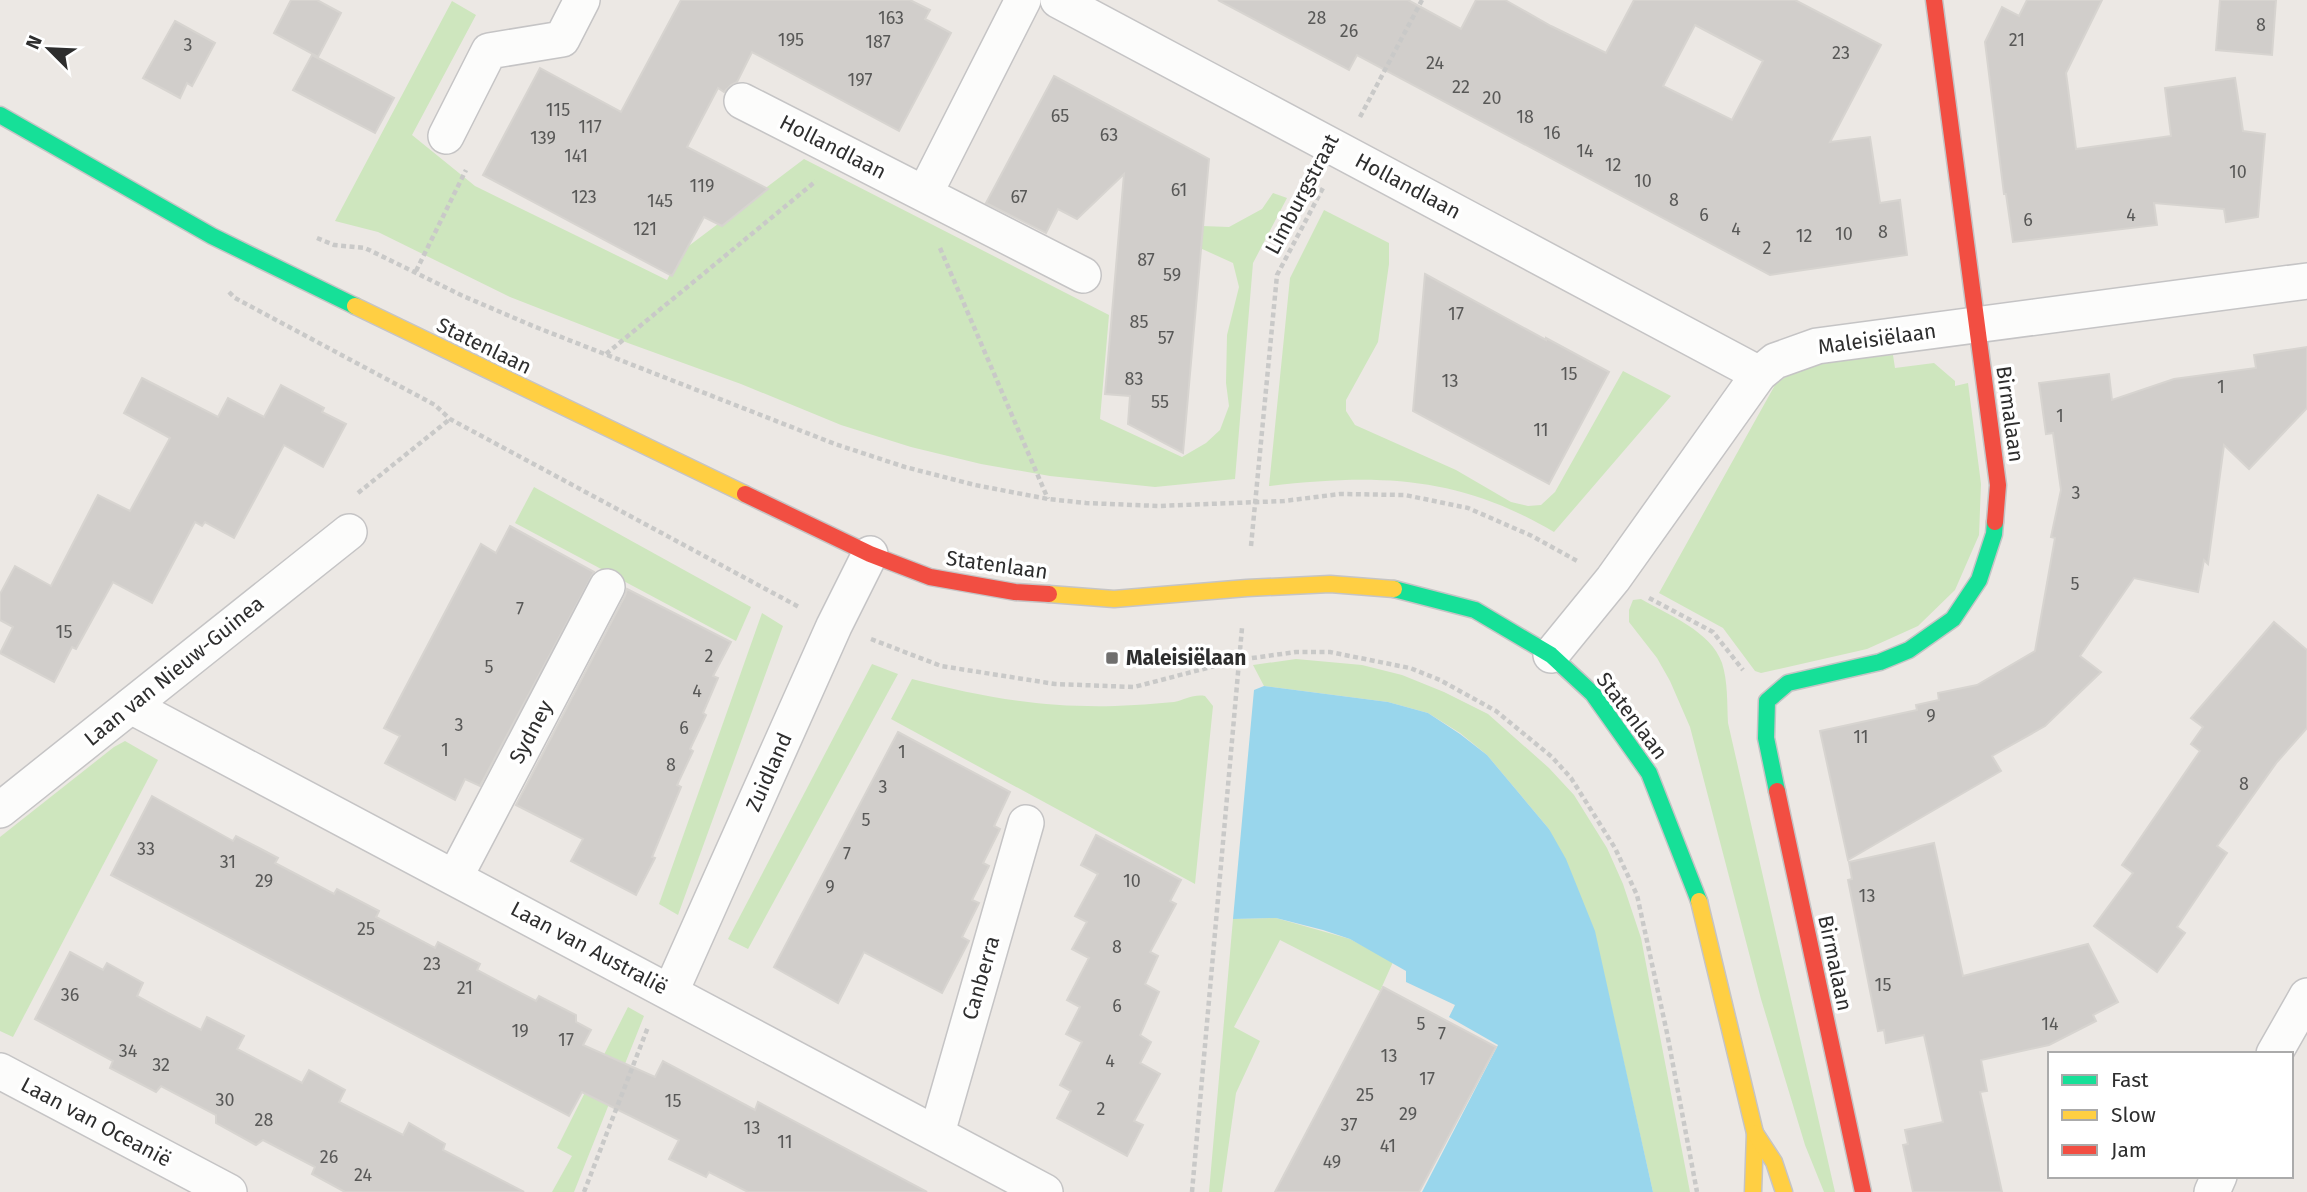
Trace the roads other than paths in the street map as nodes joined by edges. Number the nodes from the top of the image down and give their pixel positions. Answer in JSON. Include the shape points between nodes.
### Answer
{"nodes":[{"id":1,"x":582,"y":0,"type":"edge"},
{"id":2,"x":1023,"y":0,"type":"edge"},
{"id":3,"x":1058,"y":0,"type":"edge"},
{"id":4,"x":1934,"y":0,"type":"edge"},
{"id":5,"x":743,"y":101,"type":"dead end"},
{"id":6,"x":0,"y":115,"type":"edge"},
{"id":7,"x":446,"y":136,"type":"road end"},
{"id":8,"x":925,"y":193,"type":"junction"},
{"id":9,"x":1083,"y":275,"type":"dead end"},
{"id":10,"x":2307,"y":281,"type":"edge"},
{"id":11,"x":1977,"y":324,"type":"junction"},
{"id":12,"x":1759,"y":374,"type":"junction"},
{"id":13,"x":349,"y":533,"type":"road end"},
{"id":14,"x":870,"y":554,"type":"junction"},
{"id":15,"x":607,"y":587,"type":"dead end"},
{"id":16,"x":1551,"y":655,"type":"junction"},
{"id":17,"x":131,"y":706,"type":"junction"},
{"id":18,"x":0,"y":810,"type":"edge"},
{"id":19,"x":1026,"y":824,"type":"dead end"},
{"id":20,"x":455,"y":877,"type":"junction"},
{"id":21,"x":670,"y":991,"type":"junction"},
{"id":22,"x":2307,"y":996,"type":"edge"},
{"id":23,"x":2275,"y":1052,"type":"edge"},
{"id":24,"x":0,"y":1071,"type":"edge"},
{"id":25,"x":937,"y":1133,"type":"junction"},
{"id":26,"x":1755,"y":1133,"type":"junction"},
{"id":27,"x":229,"y":1192,"type":"edge"},
{"id":28,"x":1045,"y":1192,"type":"edge"},
{"id":29,"x":1753,"y":1192,"type":"edge"},
{"id":30,"x":1784,"y":1192,"type":"edge"},
{"id":31,"x":1863,"y":1192,"type":"edge"}],
"edges":[{"from":1,"to":7,"type":"street","via":[[562,39],[489,51]]},
{"from":2,"to":8,"type":"street"},
{"from":3,"to":12,"type":"street","name":"Hollandlaan"},
{"from":4,"to":11,"type":"main road","name":"Birmalaan"},
{"from":5,"to":8,"type":"street","name":"Hollandlaan"},
{"from":6,"to":14,"type":"main road","name":"Statenlaan","via":[[212,236]]},
{"from":8,"to":9,"type":"street","name":"Hollandlaan"},
{"from":10,"to":11,"type":"street","name":"Maleisiëlaan"},
{"from":11,"to":12,"type":"street","name":"Maleisiëlaan","via":[[1817,346],[1775,360]]},
{"from":11,"to":31,"type":"main road","name":"Birmalaan","via":[[1998,485],[1994,534],[1979,580],[1953,619],[1909,650],[1880,662],[1788,683],[1767,701],[1766,738]]},
{"from":12,"to":16,"type":"street","name":"Maleisiëlaan","via":[[1613,579]]},
{"from":13,"to":17,"type":"street","name":"Laan van Nieuw-Guinea"},
{"from":14,"to":16,"type":"main road","name":"Statenlaan","via":[[930,577],[1015,592],[1114,599],[1330,584],[1402,590],[1475,610]]},
{"from":14,"to":21,"type":"street","name":"Zuidland"},
{"from":15,"to":20,"type":"street","name":"Sydney"},
{"from":16,"to":26,"type":"main road","name":"Statenlaan","via":[[1593,694],[1649,773],[1697,891]]},
{"from":17,"to":18,"type":"street","name":"Laan van Nieuw-Guinea"},
{"from":17,"to":20,"type":"street","name":"Laan van Australië"},
{"from":19,"to":25,"type":"street","name":"Canberra"},
{"from":20,"to":21,"type":"street","name":"Laan van Australië"},
{"from":21,"to":25,"type":"street","name":"Laan van Australië"},
{"from":22,"to":23,"type":"street"},
{"from":24,"to":27,"type":"street","name":"Laan van Oceanië"},
{"from":25,"to":28,"type":"street","name":"Laan van Australië"},
{"from":26,"to":29,"type":"main road","name":"Statenlaan"},
{"from":26,"to":30,"type":"main road","name":"Statenlaan","via":[[1774,1162]]}]}
